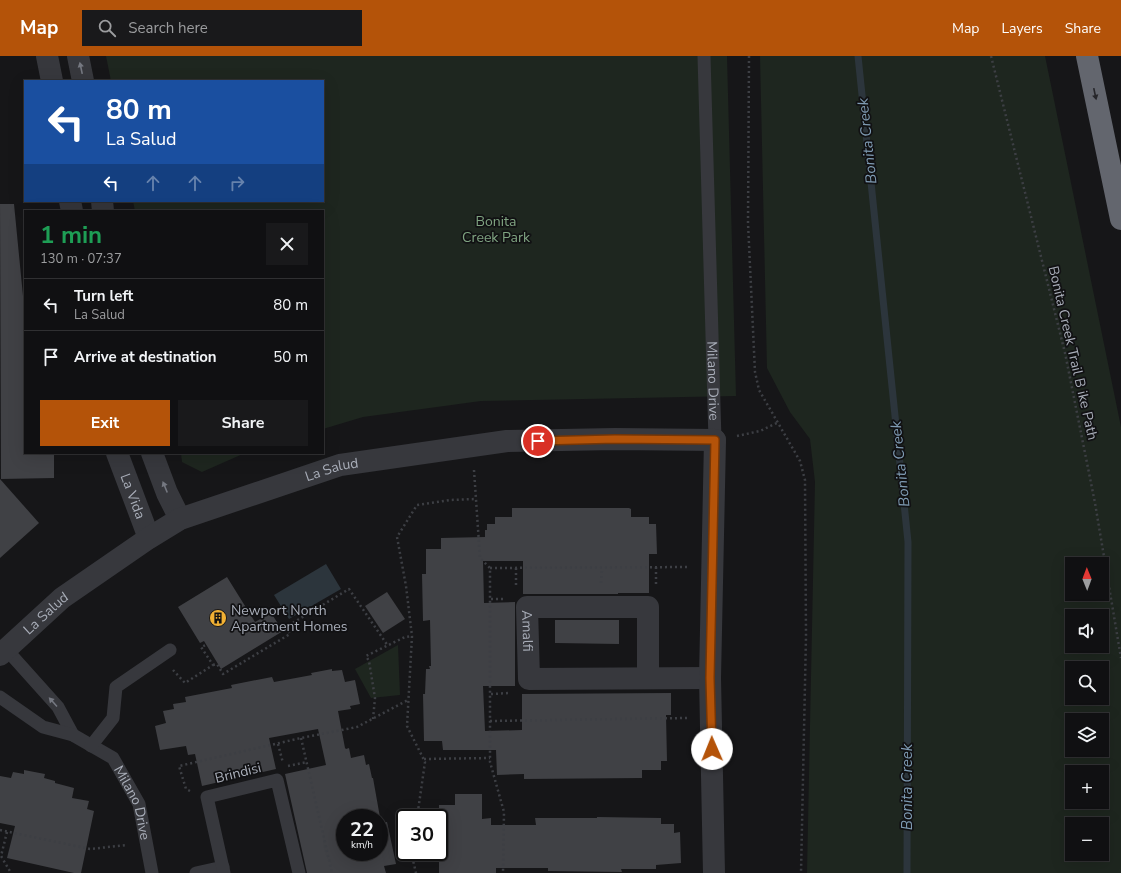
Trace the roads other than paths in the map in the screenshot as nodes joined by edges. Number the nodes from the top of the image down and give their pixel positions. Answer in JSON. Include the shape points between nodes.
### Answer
{"nodes":[{"id":1,"x":47,"y":56,"type":"edge"},
{"id":2,"x":78,"y":56,"type":"edge"},
{"id":3,"x":704,"y":56,"type":"edge"},
{"id":4,"x":1087,"y":56,"type":"edge"},
{"id":5,"x":52,"y":80,"type":"edge"},
{"id":6,"x":83,"y":80,"type":"edge"},
{"id":7,"x":1121,"y":219,"type":"edge"},
{"id":8,"x":715,"y":440,"type":"junction"},
{"id":9,"x":117,"y":454,"type":"edge"},
{"id":10,"x":152,"y":454,"type":"edge"},
{"id":11,"x":180,"y":520,"type":"junction"},
{"id":12,"x":149,"y":538,"type":"junction"},
{"id":13,"x":3,"y":652,"type":"edge"},
{"id":14,"x":165,"y":653,"type":"road end"},
{"id":15,"x":648,"y":678,"type":"junction"},
{"id":16,"x":710,"y":678,"type":"junction"},
{"id":17,"x":0,"y":697,"type":"edge"},
{"id":18,"x":73,"y":735,"type":"junction"},
{"id":19,"x":91,"y":746,"type":"junction"},
{"id":20,"x":223,"y":870,"type":"edge"},
{"id":21,"x":152,"y":873,"type":"edge"},
{"id":22,"x":196,"y":873,"type":"edge"},
{"id":23,"x":299,"y":873,"type":"edge"},
{"id":24,"x":714,"y":873,"type":"edge"}],
"edges":[{"from":1,"to":5,"type":"street"},
{"from":6,"to":2,"type":"street","one_way":true},
{"from":3,"to":8,"type":"lane","name":"Milano Drive"},
{"from":4,"to":7,"type":"highway","one_way":true},
{"from":8,"to":11,"type":"street","name":"La Salud","via":[[507,441],[340,465]]},
{"from":8,"to":16,"type":"street","name":"Milano Drive"},
{"from":9,"to":12,"type":"street","name":"La Vida"},
{"from":11,"to":10,"type":"street","one_way":true},
{"from":11,"to":12,"type":"street","name":"La Salud"},
{"from":12,"to":13,"type":"street","name":"La Salud","via":[[62,598]]},
{"from":18,"to":13,"type":"lane","one_way":true,"via":[[58,707]]},
{"from":14,"to":19,"type":"lane","via":[[116,688],[113,718]]},
{"from":15,"to":15,"type":"street","name":"Amalfi","via":[[529,680],[527,607],[648,608]]},
{"from":15,"to":16,"type":"street","name":"Amalfi"},
{"from":16,"to":24,"type":"street","name":"Milano Drive"},
{"from":17,"to":18,"type":"lane","name":"Milano Drive","via":[[43,727]]},
{"from":18,"to":19,"type":"lane","name":"Milano Drive"},
{"from":19,"to":21,"type":"lane","name":"Milano Drive","via":[[112,758],[139,804]]},
{"from":20,"to":22,"type":"lane","name":"Brindisi"},
{"from":20,"to":23,"type":"lane","name":"Brindisi","via":[[207,797],[277,780]]}]}
